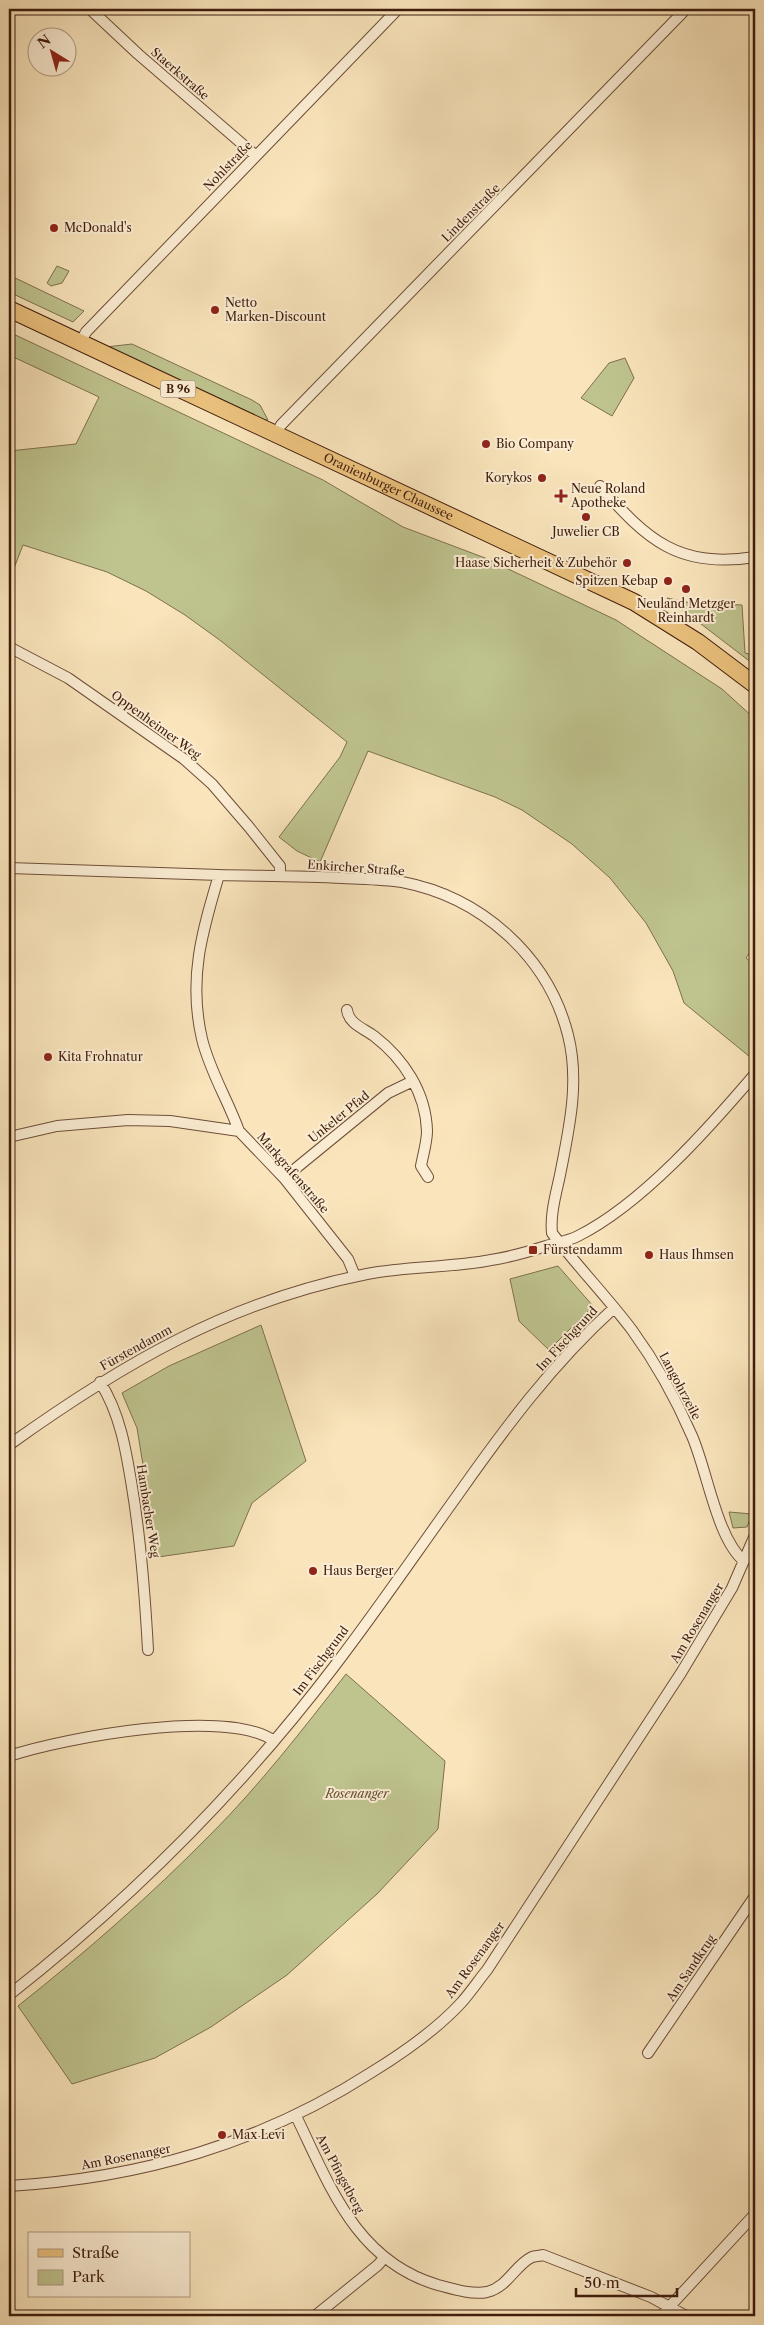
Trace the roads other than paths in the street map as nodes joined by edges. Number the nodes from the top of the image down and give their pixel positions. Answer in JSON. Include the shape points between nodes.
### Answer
{"nodes":[{"id":1,"x":90,"y":9,"type":"edge"},
{"id":2,"x":398,"y":9,"type":"edge"},
{"id":3,"x":686,"y":9,"type":"edge"},
{"id":4,"x":255,"y":155,"type":"junction"},
{"id":5,"x":9,"y":310,"type":"edge"},
{"id":6,"x":80,"y":343,"type":"junction"},
{"id":7,"x":275,"y":435,"type":"junction"},
{"id":8,"x":600,"y":486,"type":"dead end"},
{"id":9,"x":755,"y":556,"type":"edge"},
{"id":10,"x":9,"y":647,"type":"edge"},
{"id":11,"x":755,"y":685,"type":"edge"},
{"id":12,"x":9,"y":868,"type":"edge"},
{"id":13,"x":219,"y":875,"type":"junction"},
{"id":14,"x":280,"y":876,"type":"junction"},
{"id":15,"x":347,"y":1010,"type":"dead end"},
{"id":16,"x":755,"y":1074,"type":"edge"},
{"id":17,"x":413,"y":1081,"type":"junction"},
{"id":18,"x":240,"y":1131,"type":"junction"},
{"id":19,"x":9,"y":1137,"type":"edge"},
{"id":20,"x":428,"y":1177,"type":"dead end"},
{"id":21,"x":284,"y":1178,"type":"junction"},
{"id":22,"x":559,"y":1242,"type":"junction"},
{"id":23,"x":356,"y":1276,"type":"junction"},
{"id":24,"x":614,"y":1308,"type":"junction"},
{"id":25,"x":100,"y":1382,"type":"junction"},
{"id":26,"x":9,"y":1445,"type":"edge"},
{"id":27,"x":755,"y":1535,"type":"edge"},
{"id":28,"x":744,"y":1561,"type":"junction"},
{"id":29,"x":148,"y":1650,"type":"dead end"},
{"id":30,"x":274,"y":1741,"type":"junction"},
{"id":31,"x":9,"y":1756,"type":"edge"},
{"id":32,"x":755,"y":1896,"type":"edge"},
{"id":33,"x":9,"y":1995,"type":"edge"},
{"id":34,"x":648,"y":2053,"type":"dead end"},
{"id":35,"x":296,"y":2116,"type":"junction"},
{"id":36,"x":9,"y":2186,"type":"edge"},
{"id":37,"x":755,"y":2214,"type":"edge"},
{"id":38,"x":384,"y":2258,"type":"junction"},
{"id":39,"x":670,"y":2306,"type":"junction"},
{"id":40,"x":315,"y":2316,"type":"edge"},
{"id":41,"x":661,"y":2316,"type":"edge"},
{"id":42,"x":686,"y":2316,"type":"edge"}],
"edges":[{"from":1,"to":4,"type":"street","name":"Staerkstraße"},
{"from":2,"to":4,"type":"street","name":"Nohlstraße"},
{"from":3,"to":7,"type":"street","name":"Lindenstraße","via":[[281,425]]},
{"from":4,"to":6,"type":"street","name":"Nohlstraße","via":[[86,332]]},
{"from":5,"to":6,"type":"main road","name":"Oranienburger Chaussee","number":"B 96"},
{"from":6,"to":7,"type":"main road","name":"Oranienburger Chaussee","number":"B 96"},
{"from":7,"to":11,"type":"main road","name":"Oranienburger Chaussee","number":"B 96","via":[[634,602],[698,642]]},
{"from":8,"to":9,"type":"street","via":[[636,525],[670,549],[687,556],[720,559]]},
{"from":10,"to":14,"type":"street","name":"Oppenheimer Weg","via":[[79,685],[184,759],[212,784],[249,827],[280,866]]},
{"from":12,"to":13,"type":"street","name":"Enkircher Straße"},
{"from":13,"to":14,"type":"street","name":"Enkircher Straße"},
{"from":13,"to":18,"type":"street","via":[[196,961],[197,1001],[202,1039],[214,1075]]},
{"from":14,"to":22,"type":"street","name":"Enkircher Straße","via":[[400,882],[430,889],[464,903],[494,922],[538,968],[556,1001],[568,1036],[573,1074],[571,1111],[551,1226]]},
{"from":15,"to":17,"type":"street","via":[[351,1021],[385,1045]]},
{"from":16,"to":22,"type":"street","name":"Fürstendamm","via":[[683,1153],[624,1207],[577,1237]]},
{"from":17,"to":20,"type":"street","via":[[422,1103],[427,1132],[421,1166]]},
{"from":17,"to":21,"type":"street","name":"Unkeler Pfad","via":[[388,1094]]},
{"from":18,"to":19,"type":"street","name":"Markgrafenstraße","via":[[170,1121],[128,1120],[57,1126]]},
{"from":18,"to":21,"type":"street","name":"Markgrafenstraße"},
{"from":21,"to":23,"type":"street","name":"Markgrafenstraße","via":[[348,1259]]},
{"from":22,"to":23,"type":"street","name":"Fürstendamm","via":[[490,1260]]},
{"from":22,"to":24,"type":"street","name":"Langohrzeile"},
{"from":23,"to":25,"type":"street","name":"Fürstendamm","via":[[235,1312],[162,1346]]},
{"from":24,"to":28,"type":"street","name":"Langohrzeile","via":[[641,1343],[673,1395],[693,1438],[725,1535],[734,1553]]},
{"from":24,"to":30,"type":"street","name":"Im Fischgrund","via":[[553,1371],[500,1435],[333,1668]]},
{"from":25,"to":26,"type":"street","name":"Fürstendamm"},
{"from":25,"to":29,"type":"street","name":"Hambacher Weg","via":[[114,1406],[130,1473],[144,1571]]},
{"from":27,"to":28,"type":"street","name":"Am Rosenanger"},
{"from":28,"to":35,"type":"street","name":"Am Rosenanger","via":[[732,1588],[681,1673],[487,1970],[462,2002],[440,2023],[385,2064]]},
{"from":30,"to":31,"type":"street","via":[[264,1734],[243,1729],[154,1728],[78,1738]]},
{"from":30,"to":33,"type":"street","name":"Im Fischgrund","via":[[213,1810],[149,1874],[47,1966]]},
{"from":32,"to":34,"type":"street","name":"Am Sandkrug"},
{"from":35,"to":36,"type":"street","name":"Am Rosenanger","via":[[252,2136],[156,2166],[54,2183]]},
{"from":35,"to":38,"type":"street","name":"Am Pfingstberg","via":[[347,2216]]},
{"from":37,"to":39,"type":"street"},
{"from":38,"to":39,"type":"street","name":"Am Pfingstberg","via":[[421,2280],[455,2290],[485,2293],[496,2289],[531,2257],[543,2255]]},
{"from":38,"to":40,"type":"street"},
{"from":39,"to":41,"type":"street"},
{"from":39,"to":42,"type":"street","name":"Am Pfingstberg"}]}
